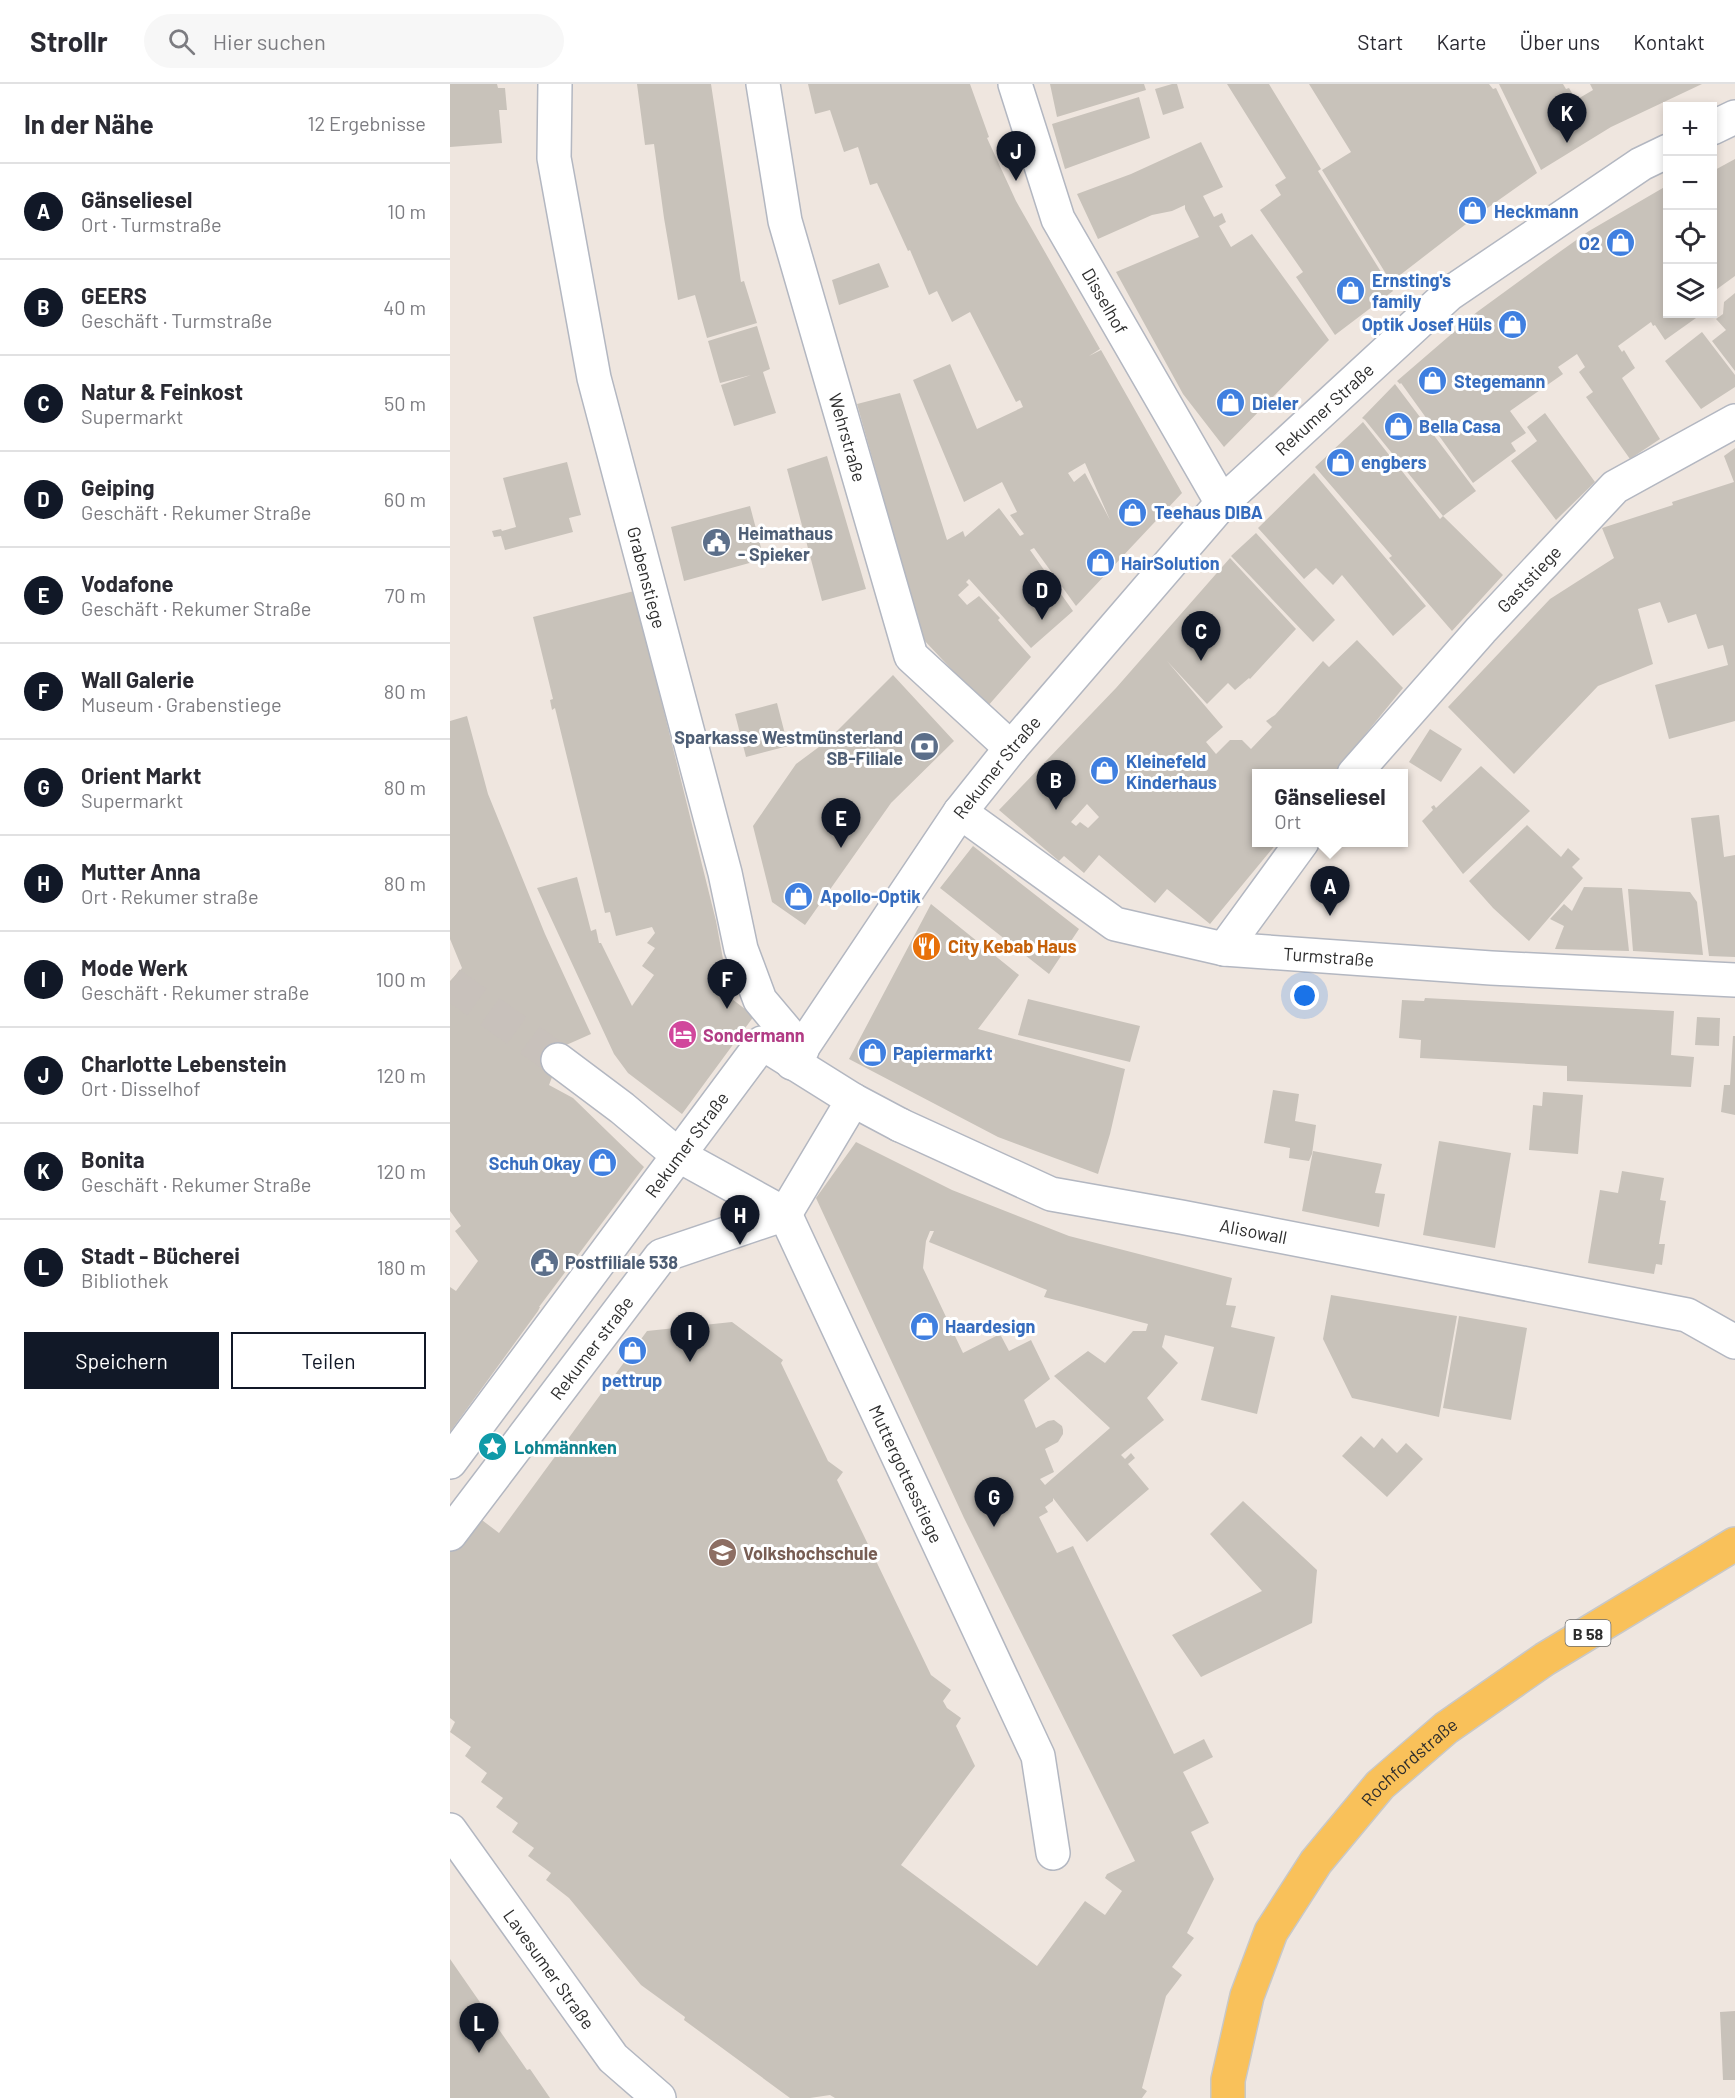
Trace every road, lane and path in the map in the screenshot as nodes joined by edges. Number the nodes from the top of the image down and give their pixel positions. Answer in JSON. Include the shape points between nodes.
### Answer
{"nodes":[{"id":1,"x":555,"y":84,"type":"edge"},
{"id":2,"x":763,"y":84,"type":"edge"},
{"id":3,"x":1015,"y":84,"type":"edge"},
{"id":4,"x":1735,"y":117,"type":"edge"},
{"id":5,"x":1717,"y":126,"type":"edge"},
{"id":6,"x":1663,"y":153,"type":"edge"},
{"id":7,"x":1735,"y":420,"type":"edge"},
{"id":8,"x":1222,"y":503,"type":"junction"},
{"id":9,"x":1011,"y":748,"type":"junction"},
{"id":10,"x":1358,"y":769,"type":"edge"},
{"id":11,"x":960,"y":812,"type":"junction"},
{"id":12,"x":1299,"y":847,"type":"edge"},
{"id":13,"x":1224,"y":949,"type":"junction"},
{"id":14,"x":1735,"y":980,"type":"edge"},
{"id":15,"x":797,"y":1057,"type":"junction"},
{"id":16,"x":558,"y":1059,"type":"tunnel mouth"},
{"id":17,"x":853,"y":1100,"type":"junction"},
{"id":18,"x":678,"y":1155,"type":"junction"},
{"id":19,"x":785,"y":1214,"type":"junction"},
{"id":20,"x":1735,"y":1342,"type":"edge"},
{"id":21,"x":450,"y":1462,"type":"edge"},
{"id":22,"x":450,"y":1534,"type":"edge"},
{"id":23,"x":1735,"y":1544,"type":"edge"},
{"id":24,"x":450,"y":1830,"type":"edge"},
{"id":25,"x":1053,"y":1853,"type":"dead end"},
{"id":26,"x":659,"y":2098,"type":"edge"},
{"id":27,"x":1228,"y":2098,"type":"edge"}],
"edges":[{"from":1,"to":15,"type":"street","name":"Grabenstiege","via":[[554,159],[594,378],[725,873],[741,949],[760,1000]]},
{"from":2,"to":9,"type":"street","name":"Wehrstraße","via":[[785,221],[911,656]]},
{"from":3,"to":8,"type":"street","name":"Disselhof","via":[[1058,219]]},
{"from":4,"to":5,"type":"street"},
{"from":6,"to":8,"type":"street","name":"Rekumer Straße","via":[[1641,164],[1449,294]]},
{"from":7,"to":10,"type":"street","name":"Gaststiege","via":[[1615,487]]},
{"from":8,"to":9,"type":"street","name":"Rekumer Straße"},
{"from":9,"to":11,"type":"street","name":"Rekumer Straße"},
{"from":11,"to":13,"type":"street","name":"Turmstraße","via":[[1115,924]]},
{"from":11,"to":15,"type":"street","name":"Rekumer Straße"},
{"from":12,"to":13,"type":"street"},
{"from":13,"to":14,"type":"street","name":"Turmstraße"},
{"from":15,"to":17,"type":"street","name":"Alisowall"},
{"from":15,"to":18,"type":"street","name":"Rekumer Straße","via":[[762,1043]]},
{"from":16,"to":18,"type":"street"},
{"from":17,"to":19,"type":"street"},
{"from":17,"to":20,"type":"street","name":"Alisowall","via":[[1051,1194],[1687,1315]]},
{"from":18,"to":19,"type":"street"},
{"from":18,"to":21,"type":"street","name":"Rekumer Straße"},
{"from":19,"to":22,"type":"street","name":"Rekumer straße","via":[[661,1256]]},
{"from":19,"to":25,"type":"street","name":"Muttergottesstiege","via":[[1038,1756]]},
{"from":23,"to":27,"type":"main road","name":"Rochfordstraße","number":"B 58","via":[[1545,1659],[1446,1728],[1380,1785],[1316,1862],[1270,1932],[1247,1996],[1228,2080]]},
{"from":24,"to":26,"type":"street","name":"Lavesumer Straße","via":[[613,2058]]}]}
